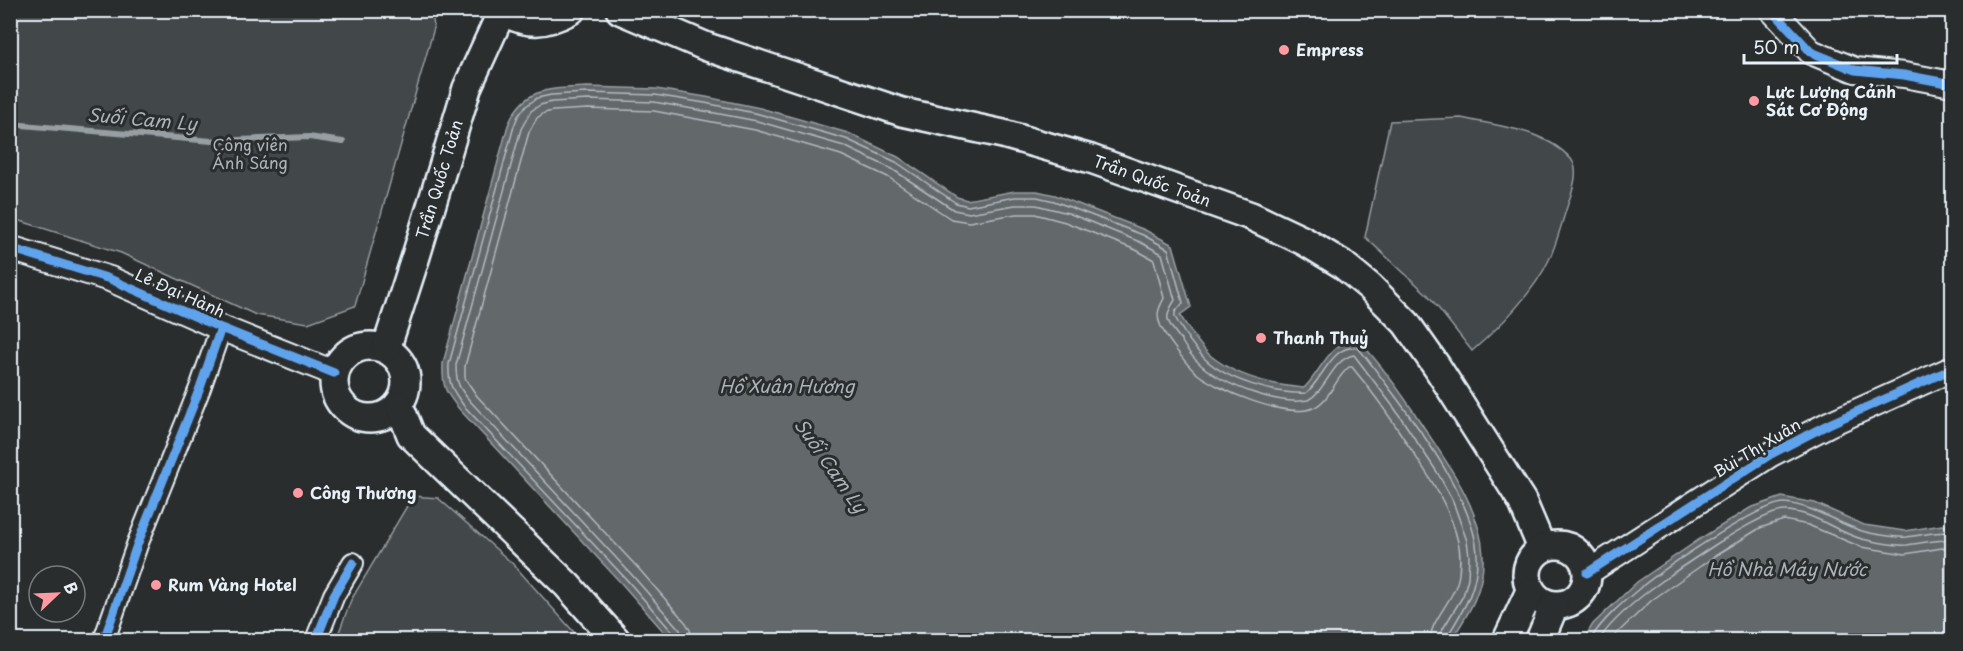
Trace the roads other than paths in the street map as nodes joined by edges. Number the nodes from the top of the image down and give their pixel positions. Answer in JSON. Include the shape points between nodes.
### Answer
{"nodes":[{"id":1,"x":571,"y":10,"type":"edge"},
{"id":2,"x":1772,"y":10,"type":"edge"},
{"id":3,"x":502,"y":11,"type":"edge"},
{"id":4,"x":638,"y":13,"type":"edge"},
{"id":5,"x":1953,"y":84,"type":"edge"},
{"id":6,"x":12,"y":249,"type":"edge"},
{"id":7,"x":221,"y":328,"type":"junction"},
{"id":8,"x":386,"y":349,"type":"junction"},
{"id":9,"x":1953,"y":369,"type":"edge"},
{"id":10,"x":334,"y":373,"type":"junction"},
{"id":11,"x":399,"y":405,"type":"junction"},
{"id":12,"x":1542,"y":548,"type":"junction"},
{"id":13,"x":353,"y":563,"type":"dead end"},
{"id":14,"x":1587,"y":573,"type":"junction"},
{"id":15,"x":1530,"y":591,"type":"junction"},
{"id":16,"x":1554,"y":606,"type":"junction"},
{"id":17,"x":104,"y":640,"type":"edge"},
{"id":18,"x":316,"y":640,"type":"edge"},
{"id":19,"x":616,"y":640,"type":"edge"},
{"id":20,"x":1507,"y":640,"type":"edge"},
{"id":21,"x":1540,"y":640,"type":"edge"}],
"edges":[{"from":1,"to":3,"type":"main road","via":[[555,19],[537,22],[519,20]]},
{"from":2,"to":5,"type":"street","via":[[1811,52],[1856,70]]},
{"from":3,"to":8,"type":"main road","name":"Trần Quốc Toản","via":[[467,88]]},
{"from":4,"to":12,"type":"main road","name":"Trần Quốc Toản","via":[[707,47],[902,112],[1092,159],[1251,216],[1304,241],[1342,264],[1406,323],[1522,501]]},
{"from":6,"to":7,"type":"street","name":"Lê Đại Hành","via":[[110,279]]},
{"from":7,"to":10,"type":"street","name":"Lê Đại Hành"},
{"from":7,"to":17,"type":"street"},
{"from":8,"to":10,"type":"main road","via":[[365,345],[354,348],[345,354]]},
{"from":8,"to":11,"type":"main road","via":[[402,364],[405,374],[406,385]]},
{"from":9,"to":14,"type":"street","name":"Bùi Thị Xuân","via":[[1771,454]]},
{"from":10,"to":11,"type":"main road","via":[[333,384],[341,405],[359,417],[381,417]]},
{"from":11,"to":19,"type":"main road","via":[[411,435],[567,585]]},
{"from":12,"to":14,"type":"main road","via":[[1563,545],[1573,549],[1581,556]]},
{"from":12,"to":15,"type":"main road","via":[[1530,560],[1527,570]]},
{"from":13,"to":18,"type":"street","via":[[334,595]]},
{"from":14,"to":16,"type":"main road","via":[[1582,593],[1575,601]]},
{"from":15,"to":16,"type":"main road"},
{"from":15,"to":20,"type":"main road"},
{"from":16,"to":21,"type":"main road"}]}
